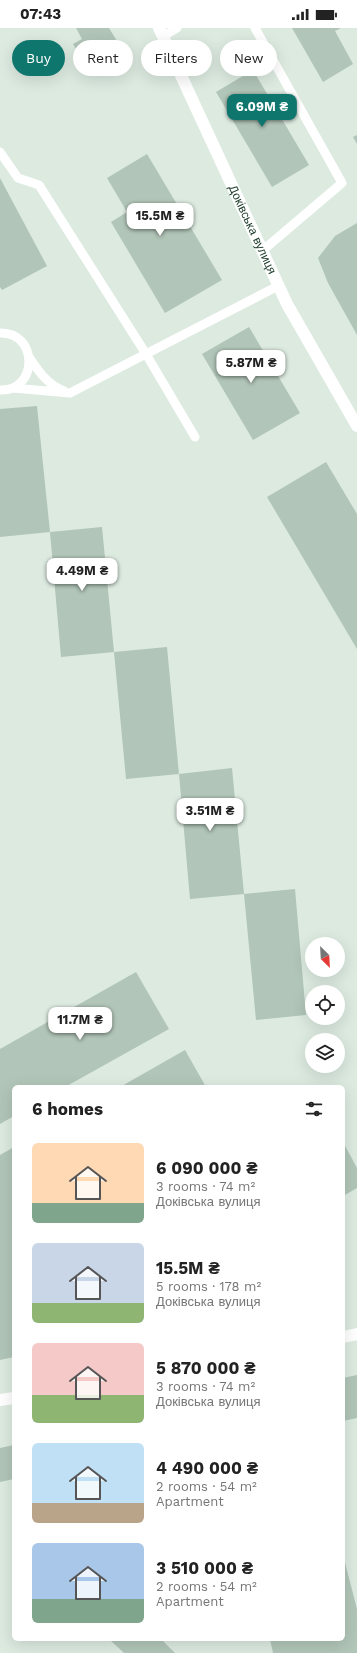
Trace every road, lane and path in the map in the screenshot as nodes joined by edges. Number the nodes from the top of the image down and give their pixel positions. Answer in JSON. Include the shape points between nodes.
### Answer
{"nodes":[{"id":1,"x":177,"y":28,"type":"edge"},
{"id":2,"x":255,"y":28,"type":"edge"},
{"id":3,"x":162,"y":32,"type":"edge"},
{"id":4,"x":0,"y":152,"type":"edge"},
{"id":5,"x":262,"y":252,"type":"junction"},
{"id":6,"x":278,"y":286,"type":"junction"},
{"id":7,"x":2,"y":332,"type":"edge"},
{"id":8,"x":146,"y":354,"type":"junction"},
{"id":9,"x":29,"y":358,"type":"junction"},
{"id":10,"x":12,"y":388,"type":"junction"},
{"id":11,"x":0,"y":390,"type":"edge"},
{"id":12,"x":70,"y":393,"type":"junction"},
{"id":13,"x":357,"y":426,"type":"edge"},
{"id":14,"x":195,"y":437,"type":"dead end"},
{"id":15,"x":357,"y":1334,"type":"edge"},
{"id":16,"x":345,"y":1337,"type":"edge"},
{"id":17,"x":12,"y":1398,"type":"edge"},
{"id":18,"x":0,"y":1400,"type":"edge"}],
"edges":[{"from":1,"to":3,"type":"lane"},
{"from":2,"to":5,"type":"lane","via":[[342,183]]},
{"from":3,"to":5,"type":"street","name":"Доківська вулиця"},
{"from":4,"to":8,"type":"lane","via":[[18,178],[39,185]]},
{"from":5,"to":6,"type":"street","name":"Доківська вулиця"},
{"from":6,"to":8,"type":"lane"},
{"from":6,"to":13,"type":"street","name":"Доківська вулиця"},
{"from":7,"to":9,"type":"lane","via":[[21,341]]},
{"from":8,"to":12,"type":"lane"},
{"from":8,"to":14,"type":"lane"},
{"from":9,"to":10,"type":"lane","via":[[26,376]]},
{"from":9,"to":12,"type":"lane","via":[[43,378],[56,388]]},
{"from":10,"to":11,"type":"lane"},
{"from":10,"to":12,"type":"lane"},
{"from":15,"to":16,"type":"street"},
{"from":17,"to":18,"type":"street"}]}
